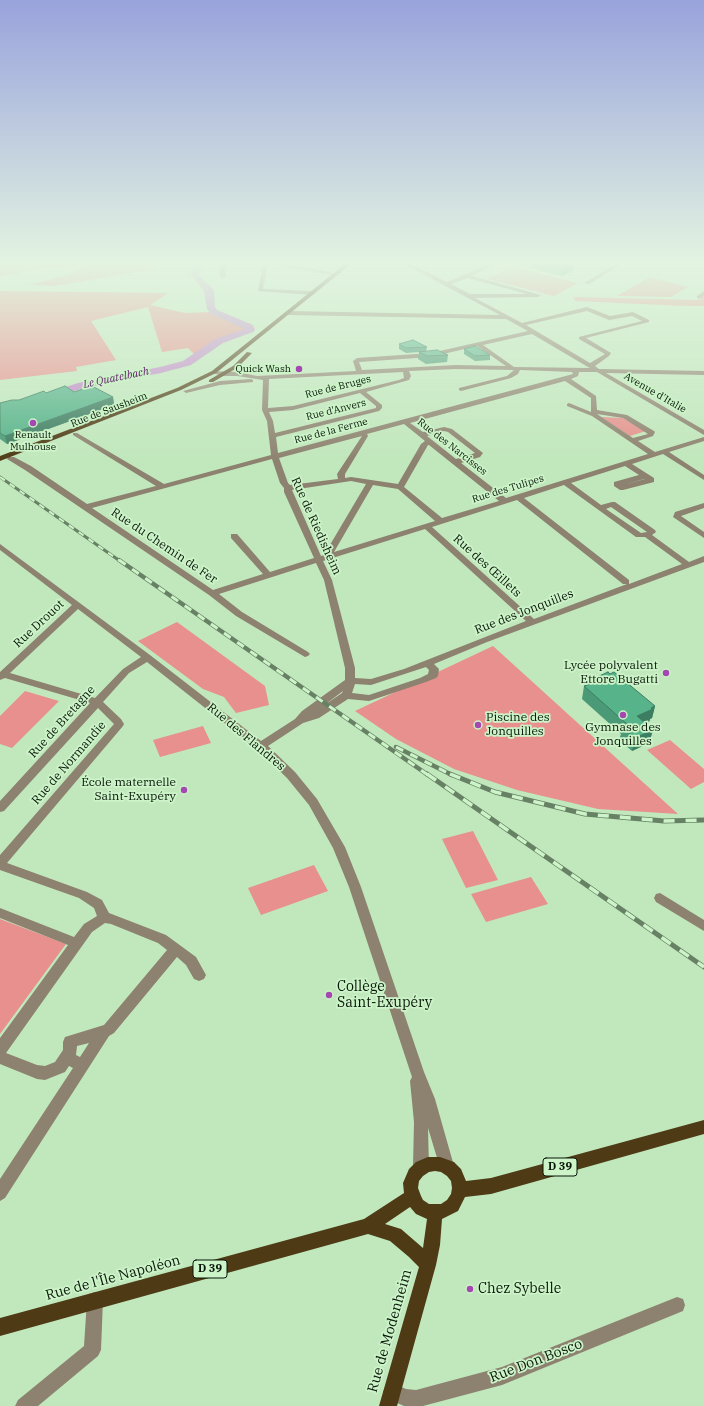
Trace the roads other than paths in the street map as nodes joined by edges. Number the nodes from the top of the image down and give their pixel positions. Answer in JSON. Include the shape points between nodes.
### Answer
{"nodes":[{"id":1,"x":269,"y":330,"type":"edge"},
{"id":2,"x":528,"y":330,"type":"edge"},
{"id":3,"x":614,"y":330,"type":"edge"},
{"id":4,"x":532,"y":332,"type":"junction"},
{"id":5,"x":265,"y":333,"type":"junction"},
{"id":6,"x":479,"y":344,"type":"junction"},
{"id":7,"x":390,"y":358,"type":"junction"},
{"id":8,"x":472,"y":368,"type":"junction"},
{"id":9,"x":515,"y":368,"type":"junction"},
{"id":10,"x":593,"y":368,"type":"junction"},
{"id":11,"x":575,"y":369,"type":"junction"},
{"id":12,"x":397,"y":371,"type":"junction"},
{"id":13,"x":214,"y":372,"type":"junction"},
{"id":14,"x":359,"y":372,"type":"junction"},
{"id":15,"x":406,"y":372,"type":"junction"},
{"id":16,"x":643,"y":372,"type":"junction"},
{"id":17,"x":704,"y":373,"type":"edge"},
{"id":18,"x":224,"y":374,"type":"junction"},
{"id":19,"x":266,"y":379,"type":"junction"},
{"id":20,"x":566,"y":379,"type":"junction"},
{"id":21,"x":234,"y":382,"type":"junction"},
{"id":22,"x":629,"y":388,"type":"junction"},
{"id":23,"x":461,"y":389,"type":"dead end"},
{"id":24,"x":186,"y":391,"type":"junction"},
{"id":25,"x":361,"y":391,"type":"junction"},
{"id":26,"x":569,"y":404,"type":"dead end"},
{"id":27,"x":265,"y":410,"type":"junction"},
{"id":28,"x":595,"y":413,"type":"junction"},
{"id":29,"x":405,"y":422,"type":"junction"},
{"id":30,"x":73,"y":433,"type":"junction"},
{"id":31,"x":363,"y":433,"type":"junction"},
{"id":32,"x":704,"y":433,"type":"edge"},
{"id":33,"x":272,"y":436,"type":"junction"},
{"id":34,"x":421,"y":436,"type":"junction"},
{"id":35,"x":704,"y":439,"type":"edge"},
{"id":36,"x":632,"y":441,"type":"junction"},
{"id":37,"x":429,"y":442,"type":"junction"},
{"id":38,"x":664,"y":452,"type":"junction"},
{"id":39,"x":654,"y":455,"type":"junction"},
{"id":40,"x":275,"y":456,"type":"junction"},
{"id":41,"x":6,"y":458,"type":"edge"},
{"id":42,"x":455,"y":462,"type":"junction"},
{"id":43,"x":0,"y":463,"type":"edge"},
{"id":44,"x":627,"y":464,"type":"junction"},
{"id":45,"x":644,"y":476,"type":"dead end"},
{"id":46,"x":704,"y":478,"type":"edge"},
{"id":47,"x":342,"y":480,"type":"junction"},
{"id":48,"x":371,"y":482,"type":"junction"},
{"id":49,"x":566,"y":483,"type":"junction"},
{"id":50,"x":163,"y":487,"type":"junction"},
{"id":51,"x":400,"y":487,"type":"junction"},
{"id":52,"x":288,"y":488,"type":"junction"},
{"id":53,"x":519,"y":498,"type":"junction"},
{"id":54,"x":506,"y":502,"type":"junction"},
{"id":55,"x":704,"y":505,"type":"edge"},
{"id":56,"x":85,"y":507,"type":"junction"},
{"id":57,"x":442,"y":522,"type":"junction"},
{"id":58,"x":426,"y":526,"type":"junction"},
{"id":59,"x":234,"y":536,"type":"dead end"},
{"id":60,"x":704,"y":536,"type":"edge"},
{"id":61,"x":0,"y":546,"type":"edge"},
{"id":62,"x":333,"y":547,"type":"junction"},
{"id":63,"x":314,"y":548,"type":"junction"},
{"id":64,"x":345,"y":551,"type":"junction"},
{"id":65,"x":323,"y":558,"type":"junction"},
{"id":66,"x":704,"y":559,"type":"edge"},
{"id":67,"x":688,"y":564,"type":"junction"},
{"id":68,"x":269,"y":576,"type":"junction"},
{"id":69,"x":626,"y":582,"type":"dead end"},
{"id":70,"x":212,"y":593,"type":"junction"},
{"id":71,"x":78,"y":605,"type":"junction"},
{"id":72,"x":533,"y":623,"type":"junction"},
{"id":73,"x":305,"y":654,"type":"dead end"},
{"id":74,"x":147,"y":657,"type":"junction"},
{"id":75,"x":427,"y":663,"type":"junction"},
{"id":76,"x":2,"y":675,"type":"edge"},
{"id":77,"x":351,"y":681,"type":"junction"},
{"id":78,"x":346,"y":695,"type":"junction"},
{"id":79,"x":97,"y":702,"type":"junction"},
{"id":80,"x":299,"y":721,"type":"junction"},
{"id":81,"x":261,"y":746,"type":"junction"},
{"id":82,"x":0,"y":808,"type":"edge"},
{"id":83,"x":0,"y":864,"type":"edge"},
{"id":84,"x":660,"y":898,"type":"dead end"},
{"id":85,"x":0,"y":913,"type":"edge"},
{"id":86,"x":103,"y":918,"type":"junction"},
{"id":87,"x":704,"y":926,"type":"edge"},
{"id":88,"x":76,"y":943,"type":"junction"},
{"id":89,"x":176,"y":948,"type":"junction"},
{"id":90,"x":199,"y":975,"type":"dead end"},
{"id":91,"x":104,"y":1032,"type":"junction"},
{"id":92,"x":0,"y":1049,"type":"edge"},
{"id":93,"x":0,"y":1057,"type":"edge"},
{"id":94,"x":67,"y":1058,"type":"junction"},
{"id":95,"x":83,"y":1065,"type":"junction"},
{"id":96,"x":417,"y":1072,"type":"junction"},
{"id":97,"x":704,"y":1126,"type":"edge"},
{"id":98,"x":446,"y":1166,"type":"junction"},
{"id":99,"x":421,"y":1167,"type":"junction"},
{"id":100,"x":459,"y":1190,"type":"junction"},
{"id":101,"x":0,"y":1193,"type":"edge"},
{"id":102,"x":413,"y":1196,"type":"junction"},
{"id":103,"x":435,"y":1212,"type":"junction"},
{"id":104,"x":368,"y":1226,"type":"junction"},
{"id":105,"x":428,"y":1265,"type":"junction"},
{"id":106,"x":95,"y":1300,"type":"junction"},
{"id":107,"x":677,"y":1305,"type":"dead end"},
{"id":108,"x":0,"y":1327,"type":"edge"},
{"id":109,"x":390,"y":1399,"type":"edge"},
{"id":110,"x":24,"y":1406,"type":"edge"}],
"edges":[{"from":1,"to":5,"type":"main road","name":"Rue de Sausheim"},
{"from":2,"to":4,"type":"street","name":"Avenue d'Italie"},
{"from":3,"to":10,"type":"street","via":[[581,338],[608,354]]},
{"from":4,"to":6,"type":"street"},
{"from":4,"to":10,"type":"street","name":"Avenue d'Italie"},
{"from":5,"to":13,"type":"main road","name":"Rue de Sausheim"},
{"from":5,"to":18,"type":"main road","name":"Rue de Sausheim","via":[[244,357]]},
{"from":6,"to":7,"type":"street","via":[[431,355]]},
{"from":6,"to":9,"type":"street"},
{"from":7,"to":12,"type":"street"},
{"from":7,"to":14,"type":"street","via":[[357,360]]},
{"from":8,"to":9,"type":"street"},
{"from":8,"to":12,"type":"street","via":[[434,367]]},
{"from":8,"to":15,"type":"street"},
{"from":9,"to":11,"type":"street"},
{"from":9,"to":23,"type":"street","via":[[516,373],[509,377]]},
{"from":10,"to":11,"type":"street"},
{"from":10,"to":16,"type":"street"},
{"from":10,"to":22,"type":"street","name":"Avenue d'Italie"},
{"from":11,"to":20,"type":"street","via":[[576,375]]},
{"from":12,"to":14,"type":"street"},
{"from":12,"to":15,"type":"street"},
{"from":12,"to":19,"type":"street"},
{"from":13,"to":18,"type":"street"},
{"from":13,"to":30,"type":"main road","name":"Rue de Sausheim"},
{"from":14,"to":19,"type":"street"},
{"from":15,"to":25,"type":"street","name":"Rue de Bruges","via":[[407,379]]},
{"from":16,"to":17,"type":"street"},
{"from":16,"to":22,"type":"street","via":[[631,379]]},
{"from":18,"to":19,"type":"street"},
{"from":18,"to":21,"type":"street"},
{"from":18,"to":24,"type":"main road","name":"Rue de Sausheim"},
{"from":19,"to":21,"type":"street"},
{"from":19,"to":27,"type":"street","name":"Rue de Riedisheim"},
{"from":20,"to":28,"type":"street","via":[[594,397]]},
{"from":20,"to":29,"type":"street","name":"Rue de la Ferme"},
{"from":21,"to":24,"type":"street"},
{"from":22,"to":32,"type":"street","name":"Avenue d'Italie"},
{"from":24,"to":30,"type":"main road","name":"Rue de Sausheim"},
{"from":25,"to":27,"type":"street","name":"Rue de Bruges","via":[[293,408]]},
{"from":25,"to":33,"type":"street","name":"Rue d'Anvers","via":[[378,405],[377,410]]},
{"from":26,"to":28,"type":"street","via":[[586,414]]},
{"from":27,"to":33,"type":"street","name":"Rue de Riedisheim"},
{"from":28,"to":36,"type":"street","via":[[598,419]]},
{"from":28,"to":36,"type":"street","via":[[625,416],[652,432],[651,435]]},
{"from":29,"to":31,"type":"street","name":"Rue de la Ferme"},
{"from":29,"to":34,"type":"street","name":"Rue des Narcisses"},
{"from":30,"to":41,"type":"main road","name":"Rue de Sausheim"},
{"from":30,"to":50,"type":"street"},
{"from":31,"to":40,"type":"street","name":"Rue de la Ferme"},
{"from":31,"to":47,"type":"street","via":[[365,436],[341,474]]},
{"from":33,"to":40,"type":"street","name":"Rue de Riedisheim"},
{"from":34,"to":37,"type":"street","name":"Rue des Narcisses"},
{"from":34,"to":42,"type":"street","via":[[444,429],[450,430],[479,453]]},
{"from":35,"to":38,"type":"street","name":"Rue des Tulipes"},
{"from":36,"to":39,"type":"street"},
{"from":37,"to":42,"type":"street","name":"Rue des Narcisses"},
{"from":37,"to":51,"type":"street","via":[[425,444]]},
{"from":38,"to":39,"type":"street","name":"Rue des Tulipes"},
{"from":38,"to":46,"type":"street"},
{"from":39,"to":44,"type":"street","name":"Rue des Tulipes"},
{"from":40,"to":50,"type":"street","name":"Rue de la Ferme"},
{"from":40,"to":52,"type":"street","name":"Rue de Riedisheim"},
{"from":41,"to":43,"type":"main road","name":"Rue de Sausheim"},
{"from":41,"to":56,"type":"street","name":"Rue du Chemin de Fer","via":[[28,468]]},
{"from":42,"to":54,"type":"street","name":"Rue des Narcisses"},
{"from":44,"to":45,"type":"street"},
{"from":44,"to":49,"type":"street","name":"Rue des Tulipes"},
{"from":47,"to":48,"type":"street"},
{"from":47,"to":52,"type":"street"},
{"from":48,"to":51,"type":"street"},
{"from":48,"to":62,"type":"street"},
{"from":49,"to":53,"type":"street","name":"Rue des Tulipes"},
{"from":49,"to":67,"type":"street","via":[[639,535],[647,535]]},
{"from":50,"to":56,"type":"street","name":"Rue de la Ferme"},
{"from":51,"to":57,"type":"street"},
{"from":52,"to":63,"type":"street","name":"Rue de Riedisheim"},
{"from":53,"to":54,"type":"street","name":"Rue des Tulipes"},
{"from":53,"to":69,"type":"street"},
{"from":54,"to":57,"type":"street","name":"Rue des Tulipes"},
{"from":55,"to":60,"type":"street","via":[[678,514],[677,517]]},
{"from":56,"to":70,"type":"street","name":"Rue du Chemin de Fer"},
{"from":57,"to":58,"type":"street","name":"Rue des Tulipes"},
{"from":58,"to":64,"type":"street","name":"Rue des Tulipes"},
{"from":58,"to":72,"type":"street","name":"Rue des Œillets"},
{"from":59,"to":68,"type":"street"},
{"from":61,"to":71,"type":"street","name":"Rue des Flandres"},
{"from":62,"to":63,"type":"street"},
{"from":62,"to":64,"type":"street"},
{"from":62,"to":65,"type":"street"},
{"from":63,"to":65,"type":"street","name":"Rue de Riedisheim"},
{"from":64,"to":65,"type":"street","name":"Rue des Tulipes"},
{"from":65,"to":68,"type":"street","name":"Rue des Tulipes"},
{"from":65,"to":77,"type":"street","name":"Rue de Riedisheim"},
{"from":66,"to":67,"type":"street","name":"Rue des Jonquilles"},
{"from":67,"to":72,"type":"street","name":"Rue des Jonquilles"},
{"from":68,"to":70,"type":"street","name":"Rue des Tulipes"},
{"from":70,"to":73,"type":"street","name":"Rue du Chemin de Fer","via":[[239,614]]},
{"from":71,"to":74,"type":"street","name":"Rue des Flandres"},
{"from":71,"to":76,"type":"street","name":"Rue Drouot"},
{"from":72,"to":75,"type":"street","name":"Rue des Jonquilles"},
{"from":74,"to":79,"type":"street","name":"Rue de Bretagne","via":[[126,671]]},
{"from":74,"to":81,"type":"street","name":"Rue des Flandres"},
{"from":75,"to":77,"type":"street","name":"Rue des Jonquilles","via":[[371,682]]},
{"from":75,"to":78,"type":"street","via":[[434,669],[433,676],[423,680],[369,698]]},
{"from":76,"to":79,"type":"street","name":"Rue de Normandie"},
{"from":77,"to":78,"type":"street"},
{"from":77,"to":80,"type":"street","via":[[306,713]]},
{"from":78,"to":80,"type":"street","via":[[315,716]]},
{"from":79,"to":82,"type":"street","name":"Rue de Bretagne"},
{"from":79,"to":83,"type":"street","name":"Rue de Normandie","via":[[117,721],[118,726]]},
{"from":80,"to":81,"type":"street"},
{"from":81,"to":96,"type":"street","name":"Rue des Flandres","via":[[313,802],[340,847]]},
{"from":83,"to":86,"type":"street","via":[[82,895],[98,904]]},
{"from":84,"to":87,"type":"street"},
{"from":85,"to":88,"type":"street"},
{"from":86,"to":88,"type":"street","via":[[88,928]]},
{"from":86,"to":89,"type":"street","via":[[112,919],[162,939]]},
{"from":88,"to":92,"type":"street"},
{"from":89,"to":90,"type":"street","via":[[191,961]]},
{"from":89,"to":91,"type":"street"},
{"from":91,"to":94,"type":"street","via":[[70,1042]]},
{"from":91,"to":95,"type":"street"},
{"from":93,"to":94,"type":"street","via":[[37,1072],[60,1067]]},
{"from":94,"to":95,"type":"street"},
{"from":95,"to":101,"type":"street"},
{"from":96,"to":98,"type":"street","name":"Rue des Flandres","via":[[428,1098]]},
{"from":96,"to":99,"type":"street","name":"Rue des Flandres"},
{"from":97,"to":100,"type":"main road","number":"D 39","via":[[491,1186]]},
{"from":98,"to":99,"type":"main road","via":[[433,1163]]},
{"from":98,"to":100,"type":"main road","via":[[456,1176]]},
{"from":99,"to":102,"type":"main road","via":[[411,1182]]},
{"from":100,"to":103,"type":"main road","via":[[454,1204],[442,1212]]},
{"from":102,"to":103,"type":"main road","via":[[422,1208]]},
{"from":102,"to":104,"type":"main road","name":"Rue de l'Île Napoléon","number":"D 39"},
{"from":103,"to":105,"type":"main road","name":"Rue de Modenheim"},
{"from":104,"to":105,"type":"main road","name":"Rue de Modenheim","via":[[395,1235]]},
{"from":104,"to":106,"type":"main road","name":"Rue de l'Île Napoléon","number":"D 39"},
{"from":105,"to":109,"type":"main road","name":"Rue de Modenheim"},
{"from":106,"to":108,"type":"main road","name":"Rue de l'Île Napoléon","number":"D 39"},
{"from":106,"to":110,"type":"street","via":[[92,1350]]},
{"from":107,"to":109,"type":"street","name":"Rue Don Bosco","via":[[502,1376],[416,1399]]}]}
